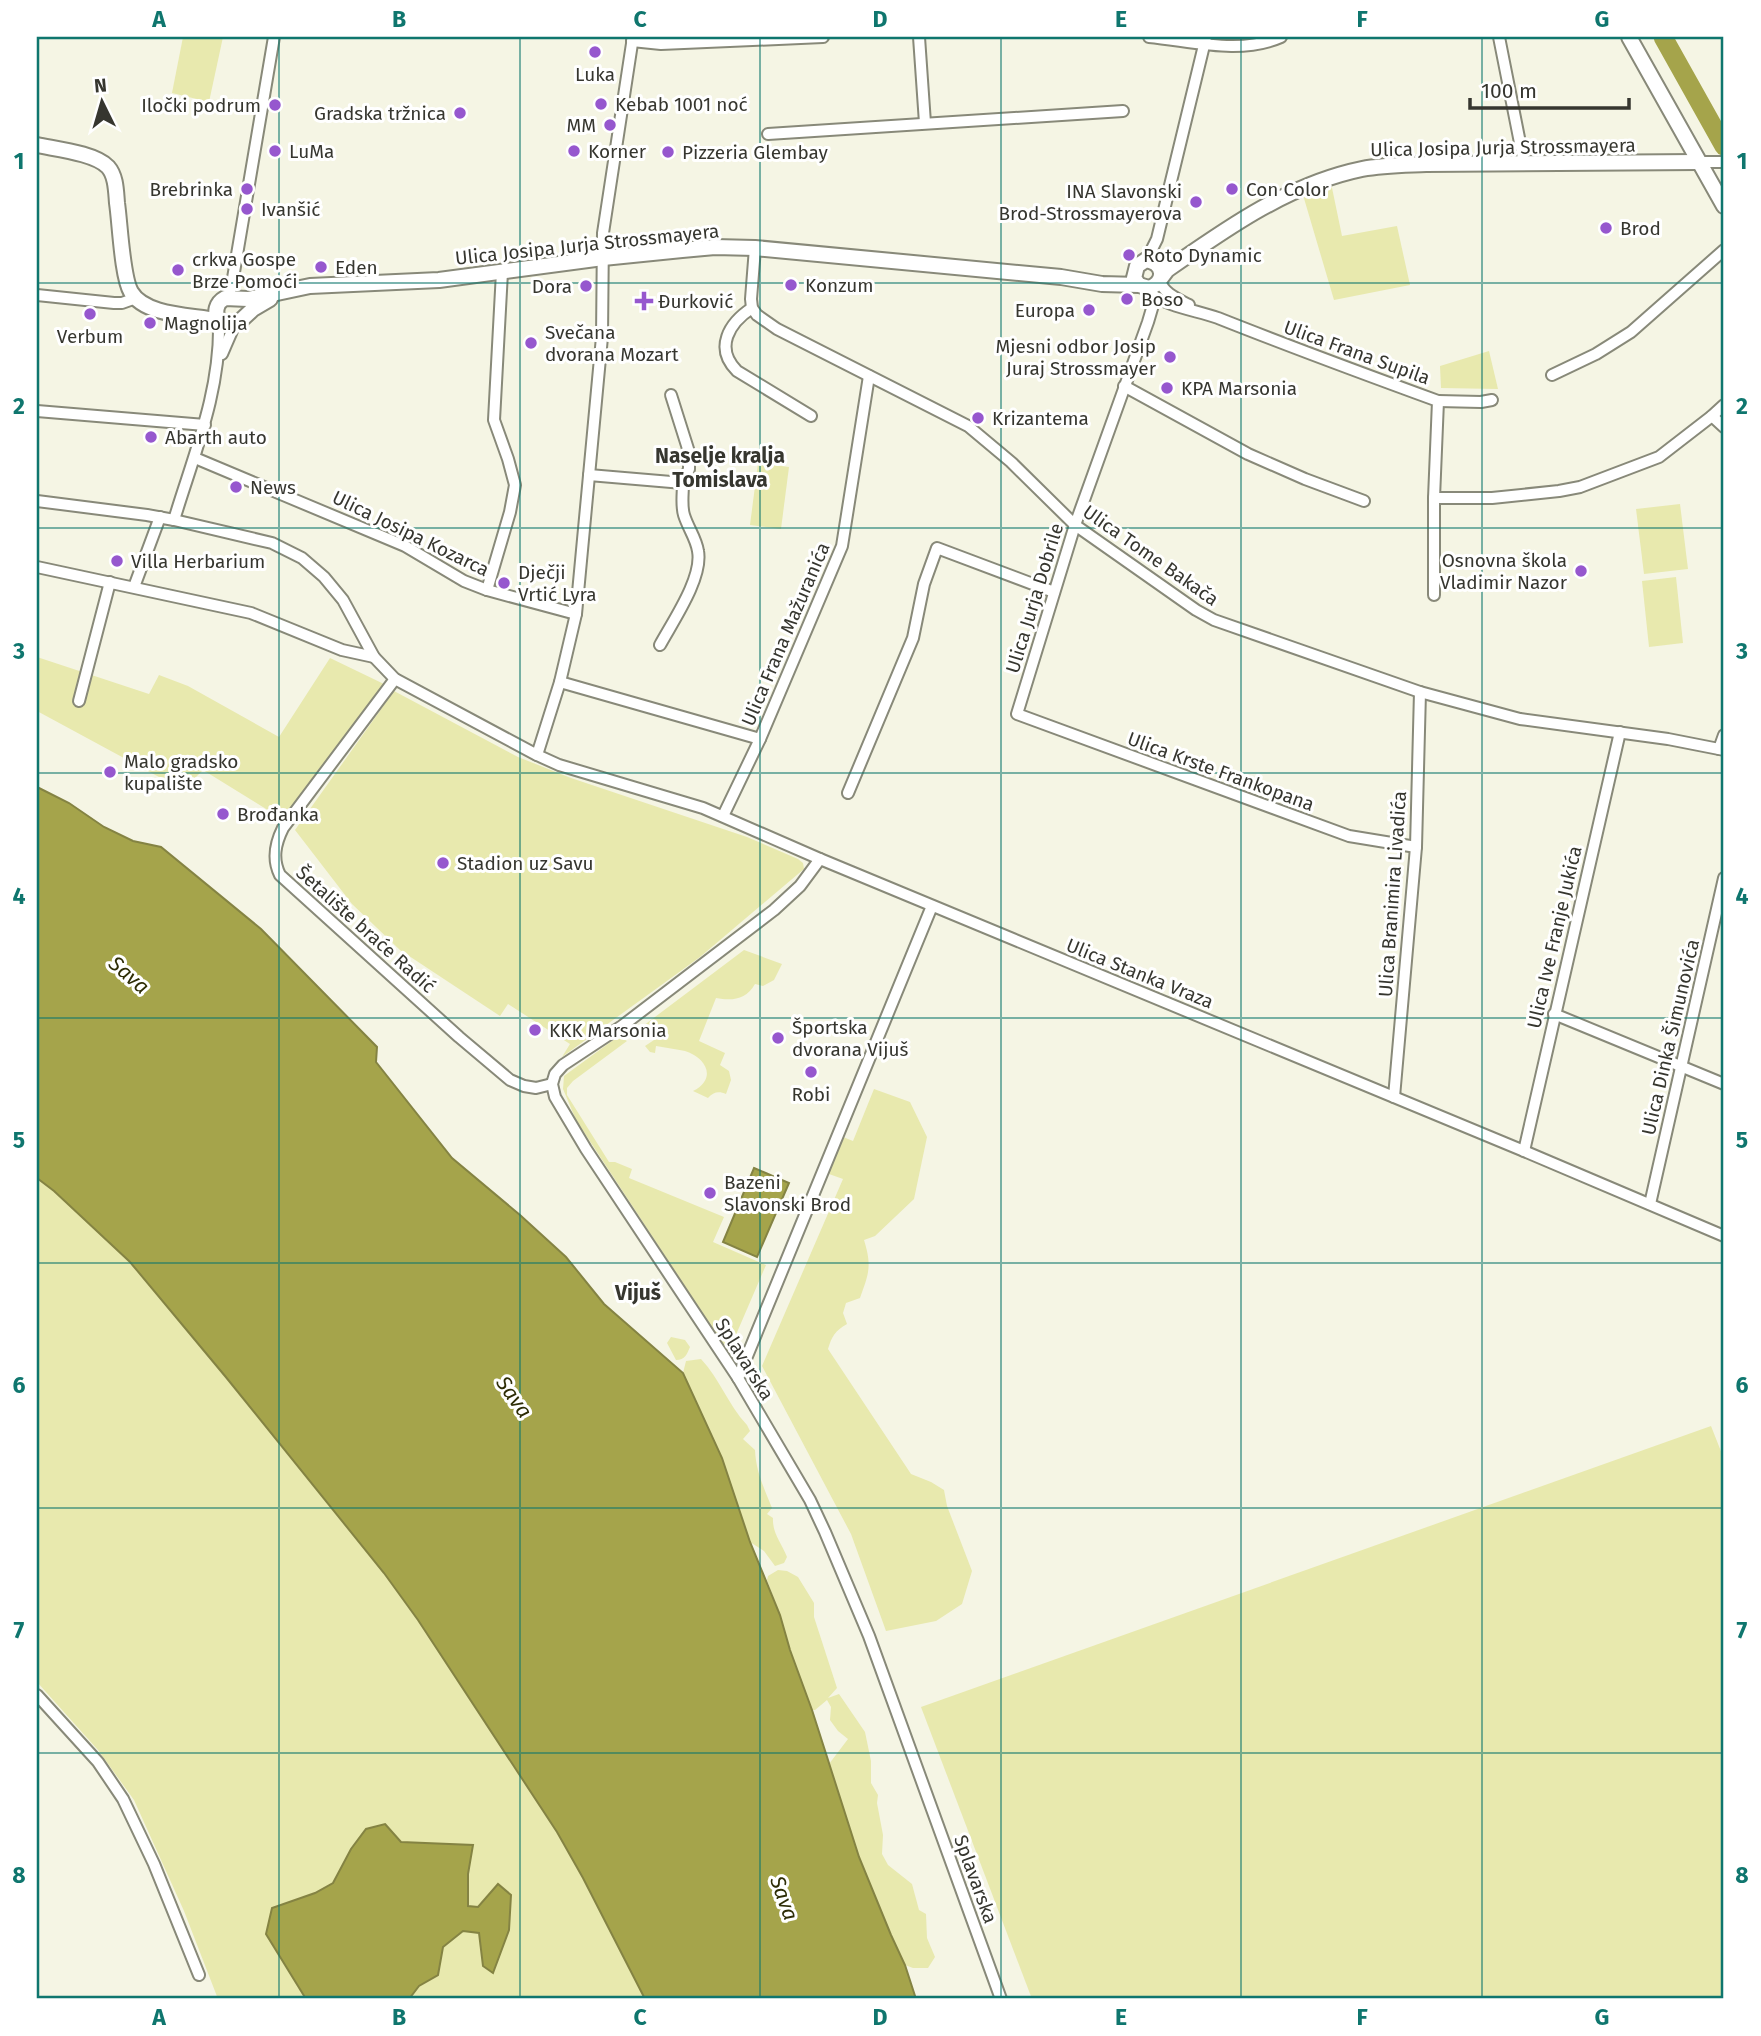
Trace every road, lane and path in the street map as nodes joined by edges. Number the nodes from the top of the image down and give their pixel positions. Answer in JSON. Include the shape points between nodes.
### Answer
{"nodes":[{"id":1,"x":274,"y":37,"type":"edge"},
{"id":2,"x":823,"y":37,"type":"edge"},
{"id":3,"x":919,"y":37,"type":"edge"},
{"id":4,"x":1149,"y":37,"type":"edge"},
{"id":5,"x":1281,"y":37,"type":"edge"},
{"id":6,"x":1499,"y":37,"type":"edge"},
{"id":7,"x":1629,"y":37,"type":"edge"},
{"id":8,"x":633,"y":39,"type":"edge"},
{"id":9,"x":1206,"y":40,"type":"edge"},
{"id":10,"x":1122,"y":111,"type":"dead end"},
{"id":11,"x":925,"y":122,"type":"junction"},
{"id":12,"x":768,"y":134,"type":"dead end"},
{"id":13,"x":37,"y":145,"type":"edge"},
{"id":14,"x":1698,"y":162,"type":"junction"},
{"id":15,"x":1719,"y":162,"type":"edge"},
{"id":16,"x":1524,"y":163,"type":"junction"},
{"id":17,"x":1724,"y":206,"type":"edge"},
{"id":18,"x":755,"y":248,"type":"junction"},
{"id":19,"x":1724,"y":250,"type":"edge"},
{"id":20,"x":603,"y":258,"type":"junction"},
{"id":21,"x":1151,"y":271,"type":"junction"},
{"id":22,"x":502,"y":272,"type":"junction"},
{"id":23,"x":1061,"y":278,"type":"junction"},
{"id":24,"x":1145,"y":289,"type":"junction"},
{"id":25,"x":285,"y":290,"type":"junction"},
{"id":26,"x":37,"y":295,"type":"edge"},
{"id":27,"x":138,"y":299,"type":"junction"},
{"id":28,"x":225,"y":307,"type":"junction"},
{"id":29,"x":752,"y":307,"type":"junction"},
{"id":30,"x":1200,"y":312,"type":"junction"},
{"id":31,"x":238,"y":321,"type":"junction"},
{"id":32,"x":218,"y":363,"type":"junction"},
{"id":33,"x":1552,"y":375,"type":"dead end"},
{"id":34,"x":869,"y":376,"type":"junction"},
{"id":35,"x":1124,"y":386,"type":"junction"},
{"id":36,"x":671,"y":395,"type":"dead end"},
{"id":37,"x":1492,"y":400,"type":"dead end"},
{"id":38,"x":1438,"y":401,"type":"junction"},
{"id":39,"x":1724,"y":404,"type":"edge"},
{"id":40,"x":37,"y":411,"type":"edge"},
{"id":41,"x":811,"y":416,"type":"dead end"},
{"id":42,"x":1712,"y":416,"type":"junction"},
{"id":43,"x":205,"y":425,"type":"junction"},
{"id":44,"x":1724,"y":427,"type":"edge"},
{"id":45,"x":195,"y":458,"type":"junction"},
{"id":46,"x":589,"y":475,"type":"junction"},
{"id":47,"x":683,"y":483,"type":"junction"},
{"id":48,"x":1434,"y":498,"type":"junction"},
{"id":49,"x":37,"y":501,"type":"edge"},
{"id":50,"x":1364,"y":501,"type":"dead end"},
{"id":51,"x":160,"y":517,"type":"junction"},
{"id":52,"x":174,"y":520,"type":"junction"},
{"id":53,"x":1075,"y":525,"type":"junction"},
{"id":54,"x":37,"y":567,"type":"edge"},
{"id":55,"x":110,"y":582,"type":"junction"},
{"id":56,"x":134,"y":587,"type":"junction"},
{"id":57,"x":486,"y":590,"type":"junction"},
{"id":58,"x":1055,"y":592,"type":"junction"},
{"id":59,"x":1434,"y":595,"type":"dead end"},
{"id":60,"x":576,"y":614,"type":"junction"},
{"id":61,"x":660,"y":645,"type":"dead end"},
{"id":62,"x":374,"y":657,"type":"junction"},
{"id":63,"x":395,"y":679,"type":"junction"},
{"id":64,"x":560,"y":681,"type":"junction"},
{"id":65,"x":1420,"y":692,"type":"junction"},
{"id":66,"x":79,"y":701,"type":"dead end"},
{"id":67,"x":1017,"y":715,"type":"joint"},
{"id":68,"x":1620,"y":732,"type":"junction"},
{"id":69,"x":1724,"y":735,"type":"edge"},
{"id":70,"x":760,"y":739,"type":"junction"},
{"id":71,"x":1722,"y":749,"type":"edge"},
{"id":72,"x":537,"y":755,"type":"junction"},
{"id":73,"x":848,"y":793,"type":"dead end"},
{"id":74,"x":723,"y":816,"type":"junction"},
{"id":75,"x":1416,"y":847,"type":"junction"},
{"id":76,"x":820,"y":859,"type":"junction"},
{"id":77,"x":1724,"y":878,"type":"edge"},
{"id":78,"x":932,"y":906,"type":"junction"},
{"id":79,"x":1720,"y":918,"type":"edge"},
{"id":80,"x":1554,"y":1014,"type":"junction"},
{"id":81,"x":1682,"y":1066,"type":"junction"},
{"id":82,"x":552,"y":1084,"type":"junction"},
{"id":83,"x":1724,"y":1084,"type":"edge"},
{"id":84,"x":1394,"y":1097,"type":"junction"},
{"id":85,"x":1524,"y":1150,"type":"junction"},
{"id":86,"x":1650,"y":1204,"type":"junction"},
{"id":87,"x":1724,"y":1236,"type":"edge"},
{"id":88,"x":738,"y":1378,"type":"junction"},
{"id":89,"x":37,"y":1695,"type":"edge"},
{"id":90,"x":199,"y":1975,"type":"dead end"},
{"id":91,"x":1001,"y":1999,"type":"edge"}],
"edges":[{"from":1,"to":28,"type":"street","via":[[233,284]]},
{"from":2,"to":8,"type":"street","via":[[661,44]]},
{"from":3,"to":11,"type":"street"},
{"from":4,"to":9,"type":"street"},
{"from":5,"to":9,"type":"street","via":[[1251,46]]},
{"from":6,"to":16,"type":"street"},
{"from":7,"to":14,"type":"main road"},
{"from":8,"to":20,"type":"street","via":[[609,187]]},
{"from":9,"to":21,"type":"street"},
{"from":10,"to":11,"type":"street"},
{"from":11,"to":12,"type":"street"},
{"from":13,"to":27,"type":"main road","via":[[96,159],[112,173],[127,279]]},
{"from":14,"to":15,"type":"street"},
{"from":14,"to":16,"type":"main road","name":"Ulica Josipa Jurja Strossmayera"},
{"from":14,"to":17,"type":"main road"},
{"from":16,"to":21,"type":"main road","name":"Ulica Josipa Jurja Strossmayera","via":[[1392,165],[1342,174],[1293,192]]},
{"from":18,"to":20,"type":"main road","name":"Ulica Josipa Jurja Strossmayera","via":[[715,247]]},
{"from":18,"to":23,"type":"main road","name":"Ulica Josipa Jurja Strossmayera"},
{"from":18,"to":29,"type":"street"},
{"from":19,"to":33,"type":"street","via":[[1631,332]]},
{"from":20,"to":22,"type":"main road","name":"Ulica Josipa Jurja Strossmayera"},
{"from":20,"to":46,"type":"street","via":[[602,337]]},
{"from":21,"to":23,"type":"main road","name":"Ulica Josipa Jurja Strossmayera","via":[[1120,277]]},
{"from":21,"to":24,"type":"main road","name":"Ulica Josipa Jurja Strossmayera","via":[[1153,287]]},
{"from":21,"to":24,"type":"main road","via":[[1134,278]]},
{"from":21,"to":30,"type":"street","name":"Ulica Frana Supila","via":[[1167,292]]},
{"from":22,"to":25,"type":"main road","name":"Ulica Josipa Jurja Strossmayera"},
{"from":22,"to":57,"type":"street","via":[[494,420],[515,485]]},
{"from":23,"to":24,"type":"main road","name":"Ulica Josipa Jurja Strossmayera"},
{"from":24,"to":30,"type":"street","name":"Ulica Frana Supila","via":[[1169,303]]},
{"from":24,"to":35,"type":"street","name":"Ulica Jurja Dobrile","via":[[1153,305]]},
{"from":25,"to":28,"type":"main road","name":"Ulica Josipa Jurja Strossmayera"},
{"from":25,"to":31,"type":"main road"},
{"from":26,"to":27,"type":"street","via":[[114,303]]},
{"from":27,"to":28,"type":"main road","via":[[160,310]]},
{"from":28,"to":31,"type":"main road","via":[[226,325]]},
{"from":28,"to":31,"type":"main road","via":[[243,308]]},
{"from":28,"to":32,"type":"street"},
{"from":29,"to":34,"type":"street","name":"Ulica Tome Bakača","via":[[777,329]]},
{"from":29,"to":41,"type":"street","via":[[733,323],[727,336],[731,365]]},
{"from":30,"to":38,"type":"street","name":"Ulica Frana Supila"},
{"from":31,"to":32,"type":"street"},
{"from":32,"to":43,"type":"street"},
{"from":34,"to":53,"type":"street","name":"Ulica Tome Bakača","via":[[982,436]]},
{"from":34,"to":70,"type":"street","name":"Ulica Frana Mažuranića","via":[[842,546]]},
{"from":35,"to":50,"type":"street","via":[[1248,454]]},
{"from":35,"to":53,"type":"street","name":"Ulica Jurja Dobrile"},
{"from":36,"to":47,"type":"street","via":[[689,452]]},
{"from":37,"to":38,"type":"street"},
{"from":38,"to":48,"type":"street","name":"Ulica Frana Supila"},
{"from":39,"to":42,"type":"street"},
{"from":40,"to":43,"type":"street"},
{"from":42,"to":44,"type":"street"},
{"from":42,"to":48,"type":"street","via":[[1659,457],[1580,486],[1492,498]]},
{"from":43,"to":45,"type":"street"},
{"from":45,"to":52,"type":"street"},
{"from":45,"to":57,"type":"street","name":"Ulica Josipa Kozarca","via":[[405,546]]},
{"from":46,"to":47,"type":"street"},
{"from":46,"to":60,"type":"street"},
{"from":47,"to":61,"type":"street","via":[[684,516],[699,555],[695,578]]},
{"from":48,"to":59,"type":"street","name":"Ulica Frana Supila"},
{"from":49,"to":51,"type":"street","name":"Ulica Stanka Vraza"},
{"from":51,"to":52,"type":"street","name":"Ulica Stanka Vraza"},
{"from":51,"to":56,"type":"street"},
{"from":52,"to":62,"type":"street","name":"Ulica Stanka Vraza","via":[[272,542],[302,558],[343,600]]},
{"from":53,"to":58,"type":"street","name":"Ulica Jurja Dobrile"},
{"from":53,"to":65,"type":"street","name":"Ulica Tome Bakača","via":[[1214,620]]},
{"from":54,"to":55,"type":"street"},
{"from":55,"to":56,"type":"street"},
{"from":55,"to":66,"type":"street"},
{"from":56,"to":62,"type":"street","via":[[251,612],[342,650]]},
{"from":57,"to":60,"type":"street","name":"Ulica Josipa Kozarca"},
{"from":58,"to":67,"type":"street","name":"Ulica Jurja Dobrile"},
{"from":58,"to":73,"type":"street","via":[[937,548],[913,638]]},
{"from":60,"to":64,"type":"street"},
{"from":62,"to":63,"type":"street","name":"Ulica Stanka Vraza"},
{"from":63,"to":72,"type":"street","name":"Ulica Stanka Vraza"},
{"from":63,"to":82,"type":"street","name":"Šetalište braće Radić","via":[[283,828],[275,849],[276,867],[510,1080],[536,1088]]},
{"from":64,"to":70,"type":"street"},
{"from":64,"to":72,"type":"street"},
{"from":65,"to":68,"type":"street","name":"Ulica Tome Bakača","via":[[1520,719]]},
{"from":65,"to":75,"type":"street","name":"Ulica Branimira Livadića"},
{"from":67,"to":75,"type":"street","name":"Ulica Krste Frankopana","via":[[1349,836]]},
{"from":68,"to":71,"type":"street","name":"Ulica Tome Bakača"},
{"from":68,"to":80,"type":"street","name":"Ulica Ive Franje Jukića"},
{"from":69,"to":71,"type":"street"},
{"from":70,"to":74,"type":"street","name":"Ulica Frana Mažuranića"},
{"from":72,"to":74,"type":"street","name":"Ulica Stanka Vraza"},
{"from":74,"to":76,"type":"street","name":"Ulica Stanka Vraza"},
{"from":75,"to":84,"type":"street","name":"Ulica Branimira Livadića"},
{"from":76,"to":78,"type":"street","name":"Ulica Stanka Vraza"},
{"from":76,"to":82,"type":"street","via":[[774,911],[563,1065]]},
{"from":77,"to":79,"type":"street","name":"Ulica Dinka Šimunovića"},
{"from":78,"to":84,"type":"street","name":"Ulica Stanka Vraza"},
{"from":78,"to":88,"type":"street"},
{"from":79,"to":81,"type":"street","name":"Ulica Dinka Šimunovića"},
{"from":80,"to":81,"type":"street"},
{"from":80,"to":85,"type":"street","name":"Ulica Ive Franje Jukića"},
{"from":81,"to":83,"type":"street"},
{"from":81,"to":86,"type":"street","name":"Ulica Dinka Šimunovića"},
{"from":82,"to":88,"type":"street","name":"Splavarska","via":[[586,1149]]},
{"from":84,"to":85,"type":"street","name":"Ulica Stanka Vraza"},
{"from":85,"to":86,"type":"street","name":"Ulica Stanka Vraza"},
{"from":86,"to":87,"type":"street","name":"Ulica Stanka Vraza"},
{"from":88,"to":91,"type":"street","name":"Splavarska","via":[[810,1500],[856,1604]]},
{"from":89,"to":90,"type":"street","via":[[98,1762],[123,1799]]}]}
